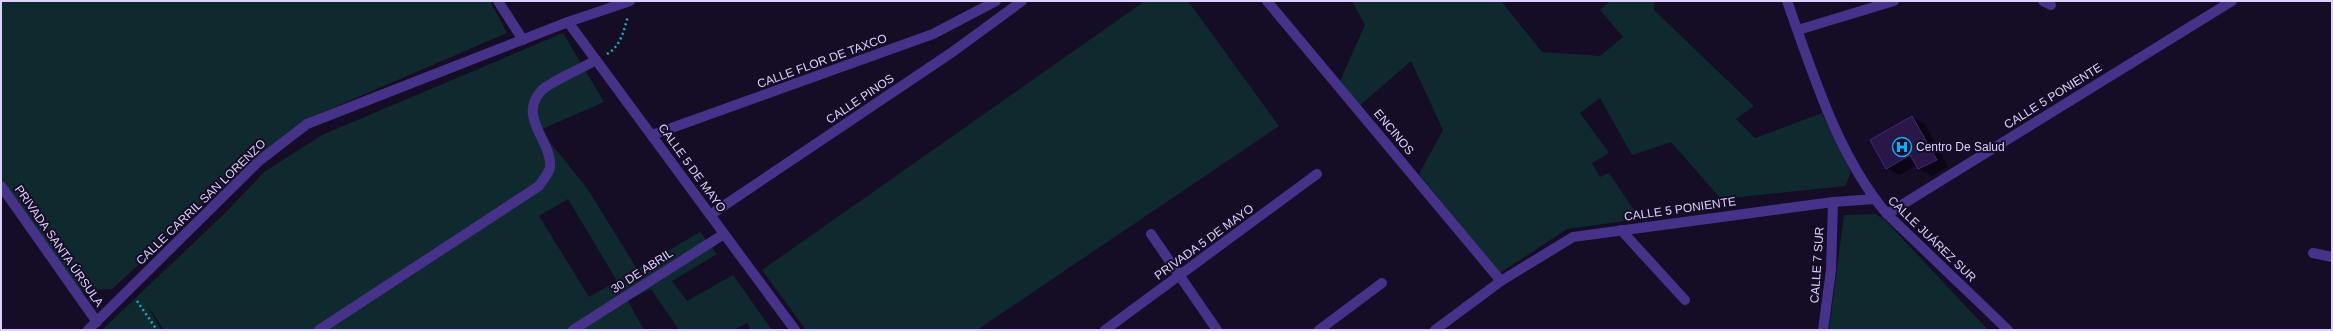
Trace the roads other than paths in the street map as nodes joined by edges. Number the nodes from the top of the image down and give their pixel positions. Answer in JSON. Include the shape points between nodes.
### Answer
{"nodes":[{"id":1,"x":498,"y":1,"type":"edge"},
{"id":2,"x":630,"y":1,"type":"edge"},
{"id":3,"x":996,"y":1,"type":"edge"},
{"id":4,"x":1022,"y":1,"type":"edge"},
{"id":5,"x":1267,"y":1,"type":"edge"},
{"id":6,"x":1787,"y":1,"type":"edge"},
{"id":7,"x":1894,"y":1,"type":"edge"},
{"id":8,"x":2232,"y":1,"type":"edge"},
{"id":9,"x":568,"y":22,"type":"junction"},
{"id":10,"x":1798,"y":30,"type":"junction"},
{"id":11,"x":523,"y":40,"type":"junction"},
{"id":12,"x":596,"y":60,"type":"junction"},
{"id":13,"x":652,"y":135,"type":"junction"},
{"id":14,"x":1317,"y":174,"type":"dead end"},
{"id":15,"x":1,"y":186,"type":"edge"},
{"id":16,"x":1875,"y":199,"type":"junction"},
{"id":17,"x":1833,"y":202,"type":"junction"},
{"id":18,"x":1887,"y":214,"type":"junction"},
{"id":19,"x":710,"y":215,"type":"junction"},
{"id":20,"x":1620,"y":230,"type":"junction"},
{"id":21,"x":724,"y":234,"type":"junction"},
{"id":22,"x":1151,"y":234,"type":"dead end"},
{"id":23,"x":2313,"y":253,"type":"dead end"},
{"id":24,"x":2332,"y":257,"type":"edge"},
{"id":25,"x":1179,"y":277,"type":"junction"},
{"id":26,"x":1501,"y":281,"type":"junction"},
{"id":27,"x":1382,"y":283,"type":"dead end"},
{"id":28,"x":1685,"y":300,"type":"dead end"},
{"id":29,"x":97,"y":322,"type":"junction"},
{"id":30,"x":88,"y":330,"type":"edge"},
{"id":31,"x":319,"y":330,"type":"edge"},
{"id":32,"x":573,"y":330,"type":"edge"},
{"id":33,"x":795,"y":330,"type":"edge"},
{"id":34,"x":1105,"y":330,"type":"edge"},
{"id":35,"x":1217,"y":330,"type":"edge"},
{"id":36,"x":1319,"y":330,"type":"edge"},
{"id":37,"x":1435,"y":330,"type":"edge"},
{"id":38,"x":1823,"y":330,"type":"edge"},
{"id":39,"x":2008,"y":330,"type":"edge"}],
"edges":[{"from":1,"to":11,"type":"street"},
{"from":2,"to":9,"type":"street","name":"CALLE CARRIL SAN LORENZO"},
{"from":3,"to":13,"type":"street","name":"CALLE FLOR DE TAXCO","via":[[933,34]]},
{"from":4,"to":19,"type":"street","name":"CALLE PINOS","via":[[951,53]]},
{"from":5,"to":26,"type":"street","name":"ENCINOS"},
{"from":6,"to":10,"type":"street","name":"CALLE JUÁREZ SUR"},
{"from":7,"to":10,"type":"street"},
{"from":8,"to":18,"type":"street","name":"CALLE 5 PONIENTE"},
{"from":9,"to":11,"type":"street","name":"CALLE CARRIL SAN LORENZO"},
{"from":9,"to":12,"type":"street","name":"CALLE 5 DE MAYO"},
{"from":10,"to":16,"type":"street","name":"CALLE JUÁREZ SUR","via":[[1831,122]]},
{"from":11,"to":29,"type":"street","name":"CALLE CARRIL SAN LORENZO","via":[[307,124],[259,161]]},
{"from":12,"to":13,"type":"street","name":"CALLE 5 DE MAYO"},
{"from":12,"to":31,"type":"street","via":[[544,89],[536,98],[532,108],[536,131],[549,154],[550,169],[539,186]]},
{"from":13,"to":19,"type":"street","name":"CALLE 5 DE MAYO"},
{"from":14,"to":25,"type":"street","name":"PRIVADA 5 DE MAYO"},
{"from":15,"to":29,"type":"street","name":"PRIVADA SANTA ÚRSULA"},
{"from":16,"to":17,"type":"street","name":"CALLE 5 PONIENTE"},
{"from":16,"to":18,"type":"street","name":"CALLE JUÁREZ SUR"},
{"from":17,"to":20,"type":"street","name":"CALLE 5 PONIENTE"},
{"from":17,"to":38,"type":"street","name":"CALLE 7 SUR","via":[[1831,270]]},
{"from":18,"to":39,"type":"street","name":"CALLE JUÁREZ SUR"},
{"from":19,"to":21,"type":"street","name":"CALLE 5 DE MAYO"},
{"from":20,"to":26,"type":"street","name":"CALLE 5 PONIENTE","via":[[1573,237]]},
{"from":20,"to":28,"type":"street"},
{"from":21,"to":32,"type":"street","name":"30 DE ABRIL"},
{"from":21,"to":33,"type":"street","name":"CALLE 5 DE MAYO"},
{"from":22,"to":25,"type":"street"},
{"from":23,"to":24,"type":"street"},
{"from":25,"to":34,"type":"street","name":"PRIVADA 5 DE MAYO"},
{"from":25,"to":35,"type":"street"},
{"from":26,"to":37,"type":"street","name":"CALLE 5 PONIENTE"},
{"from":27,"to":36,"type":"street"},
{"from":29,"to":30,"type":"street","name":"CALLE CARRIL SAN LORENZO"}]}
